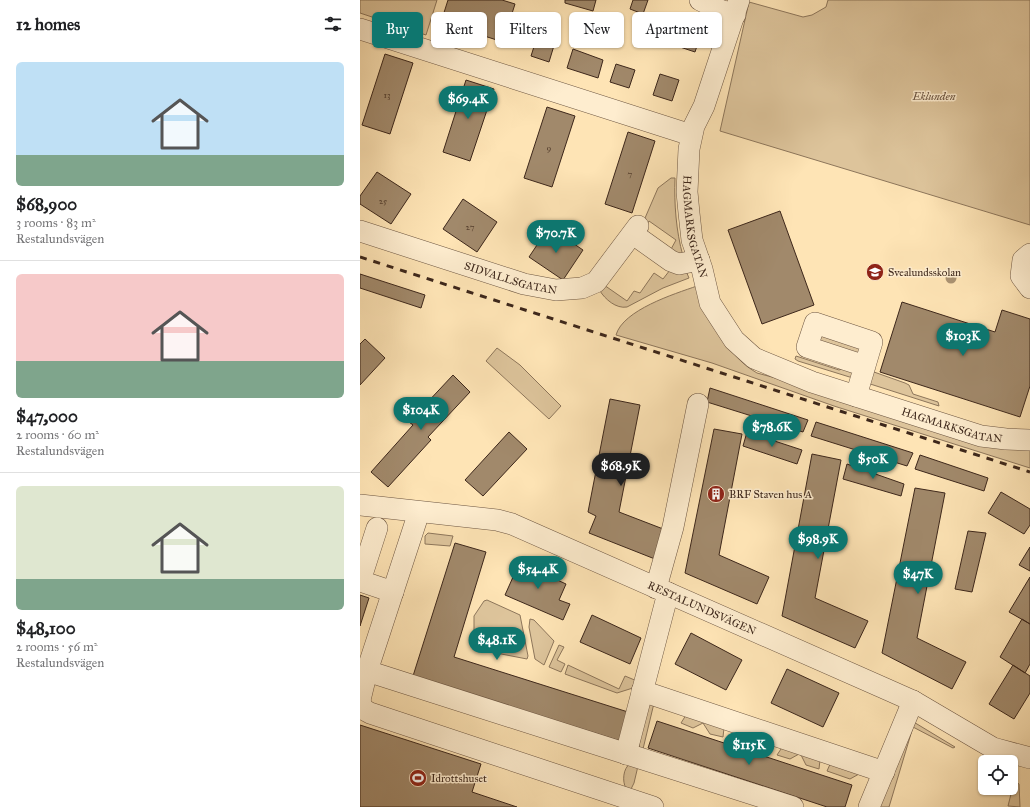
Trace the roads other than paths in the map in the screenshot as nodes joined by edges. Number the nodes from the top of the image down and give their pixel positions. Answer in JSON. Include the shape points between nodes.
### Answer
{"nodes":[{"id":1,"x":700,"y":0,"type":"edge"},
{"id":2,"x":737,"y":8,"type":"edge"},
{"id":3,"x":360,"y":29,"type":"edge"},
{"id":4,"x":691,"y":135,"type":"junction"},
{"id":5,"x":360,"y":231,"type":"edge"},
{"id":6,"x":1030,"y":254,"type":"edge"},
{"id":7,"x":699,"y":260,"type":"junction"},
{"id":8,"x":1030,"y":288,"type":"edge"},
{"id":9,"x":865,"y":366,"type":"dead end"},
{"id":10,"x":856,"y":396,"type":"junction"},
{"id":11,"x":698,"y":404,"type":"dead end"},
{"id":12,"x":1030,"y":440,"type":"edge"},
{"id":13,"x":360,"y":506,"type":"edge"},
{"id":14,"x":419,"y":512,"type":"junction"},
{"id":15,"x":377,"y":528,"type":"dead end"},
{"id":16,"x":662,"y":590,"type":"junction"},
{"id":17,"x":393,"y":592,"type":"junction"},
{"id":18,"x":366,"y":663,"type":"edge"},
{"id":19,"x":642,"y":691,"type":"junction"},
{"id":20,"x":913,"y":702,"type":"junction"},
{"id":21,"x":360,"y":704,"type":"edge"},
{"id":22,"x":626,"y":754,"type":"junction"},
{"id":23,"x":1030,"y":758,"type":"edge"},
{"id":24,"x":884,"y":772,"type":"junction"},
{"id":25,"x":653,"y":807,"type":"edge"},
{"id":26,"x":792,"y":807,"type":"edge"},
{"id":27,"x":869,"y":807,"type":"edge"}],
"edges":[{"from":1,"to":2,"type":"street","via":[[720,10]]},
{"from":2,"to":4,"type":"street","via":[[704,106]]},
{"from":3,"to":4,"type":"street"},
{"from":4,"to":7,"type":"street","name":"HAGMARKSGATAN","via":[[687,192],[692,240]]},
{"from":5,"to":7,"type":"street","name":"SIDVALLSGATAN","via":[[524,284],[556,290],[582,288],[596,282],[635,230],[671,261],[679,264]]},
{"from":6,"to":8,"type":"street","via":[[1023,260],[1021,276]]},
{"from":7,"to":10,"type":"street","name":"HAGMARKSGATAN","via":[[710,303],[744,351],[770,366]]},
{"from":9,"to":10,"type":"street"},
{"from":10,"to":12,"type":"street","name":"HAGMARKSGATAN","via":[[981,436]]},
{"from":11,"to":16,"type":"street"},
{"from":13,"to":14,"type":"street","name":"RESTALUNDSVÄGEN"},
{"from":14,"to":16,"type":"street","name":"RESTALUNDSVÄGEN","via":[[497,520],[512,524]]},
{"from":14,"to":17,"type":"street"},
{"from":15,"to":17,"type":"street","via":[[360,581]]},
{"from":16,"to":19,"type":"street"},
{"from":16,"to":20,"type":"street","name":"RESTALUNDSVÄGEN"},
{"from":17,"to":18,"type":"street"},
{"from":18,"to":21,"type":"street"},
{"from":18,"to":22,"type":"street"},
{"from":19,"to":22,"type":"street"},
{"from":19,"to":24,"type":"street"},
{"from":20,"to":23,"type":"street","name":"RESTALUNDSVÄGEN","via":[[993,748]]},
{"from":20,"to":24,"type":"street"},
{"from":21,"to":25,"type":"street","via":[[370,714]]},
{"from":22,"to":26,"type":"street"},
{"from":24,"to":27,"type":"street"}]}
